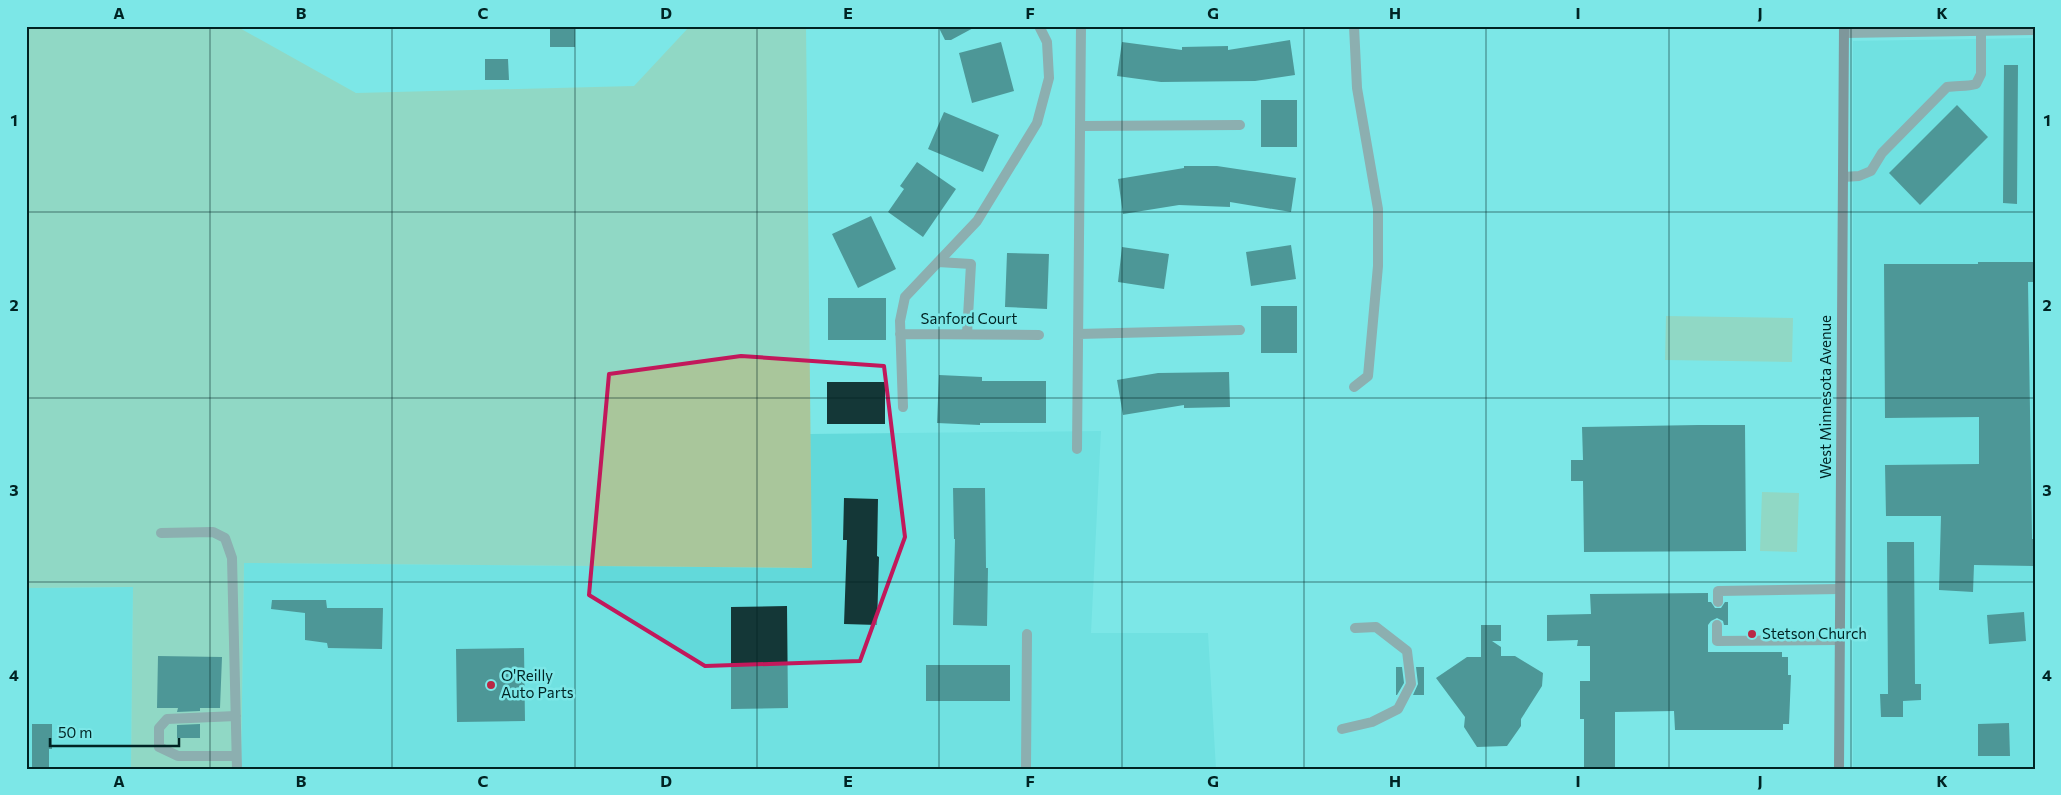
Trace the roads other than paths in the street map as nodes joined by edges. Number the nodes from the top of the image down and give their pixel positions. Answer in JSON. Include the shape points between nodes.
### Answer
{"nodes":[{"id":1,"x":1039,"y":26,"type":"edge"},
{"id":2,"x":1081,"y":26,"type":"edge"},
{"id":3,"x":1354,"y":26,"type":"edge"},
{"id":4,"x":1844,"y":29,"type":"edge"},
{"id":5,"x":2035,"y":30,"type":"edge"},
{"id":6,"x":1980,"y":31,"type":"junction"},
{"id":7,"x":1240,"y":125,"type":"dead end"},
{"id":8,"x":1080,"y":126,"type":"junction"},
{"id":9,"x":1843,"y":176,"type":"junction"},
{"id":10,"x":938,"y":262,"type":"junction"},
{"id":11,"x":1240,"y":330,"type":"dead end"},
{"id":12,"x":900,"y":334,"type":"junction"},
{"id":13,"x":967,"y":334,"type":"junction"},
{"id":14,"x":1078,"y":334,"type":"junction"},
{"id":15,"x":1039,"y":335,"type":"dead end"},
{"id":16,"x":1354,"y":387,"type":"dead end"},
{"id":17,"x":903,"y":407,"type":"dead end"},
{"id":18,"x":1077,"y":449,"type":"dead end"},
{"id":19,"x":161,"y":534,"type":"dead end"},
{"id":20,"x":1840,"y":589,"type":"junction"},
{"id":21,"x":1718,"y":602,"type":"dead end"},
{"id":22,"x":1717,"y":625,"type":"dead end"},
{"id":23,"x":1355,"y":628,"type":"dead end"},
{"id":24,"x":1026,"y":634,"type":"dead end"},
{"id":25,"x":1840,"y":640,"type":"junction"},
{"id":26,"x":236,"y":716,"type":"junction"},
{"id":27,"x":1342,"y":729,"type":"dead end"},
{"id":28,"x":236,"y":756,"type":"junction"},
{"id":29,"x":237,"y":769,"type":"edge"},
{"id":30,"x":1026,"y":769,"type":"edge"},
{"id":31,"x":1839,"y":769,"type":"edge"}],
"edges":[{"from":1,"to":10,"type":"street","via":[[1047,42],[1048,78],[1037,122],[977,221]]},
{"from":2,"to":8,"type":"street"},
{"from":3,"to":16,"type":"street","via":[[1357,88],[1378,209],[1378,256],[1368,376]]},
{"from":4,"to":6,"type":"street"},
{"from":4,"to":9,"type":"street","name":"West Minnesota Avenue"},
{"from":5,"to":6,"type":"street"},
{"from":6,"to":9,"type":"street","via":[[1981,74],[1976,84],[1947,87],[1882,153],[1871,171],[1859,176]]},
{"from":7,"to":8,"type":"street"},
{"from":8,"to":14,"type":"street"},
{"from":9,"to":20,"type":"street","name":"West Minnesota Avenue"},
{"from":10,"to":12,"type":"street","via":[[905,297]]},
{"from":10,"to":13,"type":"street","via":[[971,264]]},
{"from":11,"to":14,"type":"street"},
{"from":12,"to":13,"type":"street","name":"Sanford Court"},
{"from":12,"to":17,"type":"street"},
{"from":13,"to":15,"type":"street","name":"Sanford Court"},
{"from":14,"to":18,"type":"street"},
{"from":19,"to":26,"type":"street","via":[[214,532],[225,538],[232,558]]},
{"from":20,"to":21,"type":"street","via":[[1718,591]]},
{"from":20,"to":25,"type":"street","name":"West Minnesota Avenue"},
{"from":22,"to":25,"type":"street","via":[[1717,641]]},
{"from":23,"to":27,"type":"street","via":[[1376,627],[1407,651],[1411,684],[1398,709],[1372,722]]},
{"from":24,"to":30,"type":"street"},
{"from":25,"to":31,"type":"street","name":"West Minnesota Avenue"},
{"from":26,"to":28,"type":"street"},
{"from":26,"to":28,"type":"street","via":[[167,719],[159,728],[159,747],[178,756]]},
{"from":28,"to":29,"type":"street"}]}
